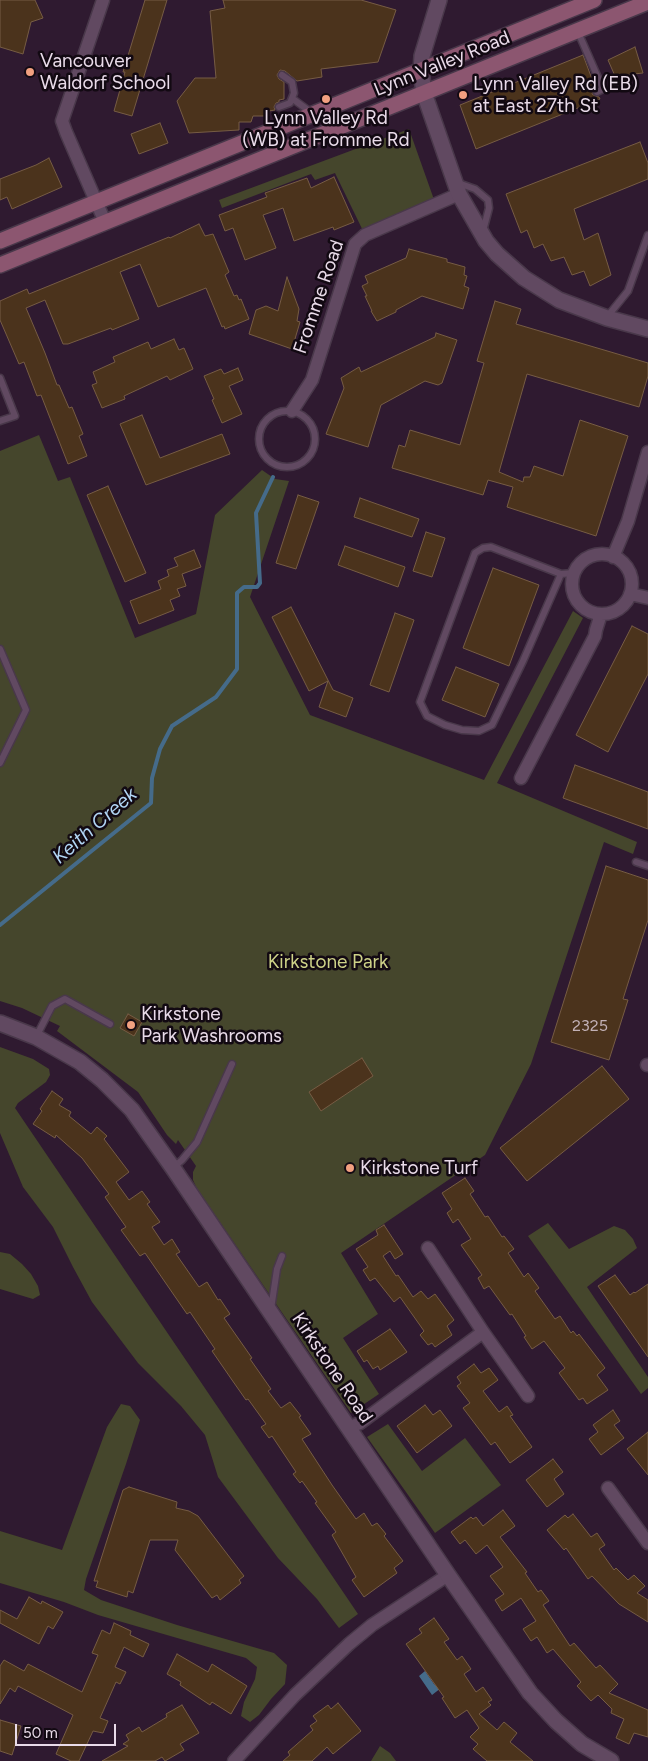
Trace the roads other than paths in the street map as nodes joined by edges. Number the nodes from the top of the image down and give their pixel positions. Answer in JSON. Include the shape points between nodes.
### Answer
{"nodes":[{"id":1,"x":103,"y":0,"type":"edge"},
{"id":2,"x":439,"y":0,"type":"edge"},
{"id":3,"x":594,"y":0,"type":"edge"},
{"id":4,"x":648,"y":2,"type":"edge"},
{"id":5,"x":577,"y":30,"type":"junction"},
{"id":6,"x":421,"y":71,"type":"junction"},
{"id":7,"x":282,"y":75,"type":"dead end"},
{"id":8,"x":424,"y":92,"type":"junction"},
{"id":9,"x":597,"y":92,"type":"dead end"},
{"id":10,"x":293,"y":98,"type":"junction"},
{"id":11,"x":280,"y":107,"type":"dead end"},
{"id":12,"x":313,"y":113,"type":"junction"},
{"id":13,"x":457,"y":188,"type":"junction"},
{"id":14,"x":96,"y":201,"type":"junction"},
{"id":15,"x":105,"y":222,"type":"junction"},
{"id":16,"x":482,"y":234,"type":"junction"},
{"id":17,"x":648,"y":235,"type":"edge"},
{"id":18,"x":0,"y":241,"type":"edge"},
{"id":19,"x":0,"y":265,"type":"edge"},
{"id":20,"x":607,"y":318,"type":"junction"},
{"id":21,"x":648,"y":329,"type":"edge"},
{"id":22,"x":0,"y":378,"type":"edge"},
{"id":23,"x":292,"y":411,"type":"junction"},
{"id":24,"x":0,"y":421,"type":"edge"},
{"id":25,"x":648,"y":452,"type":"edge"},
{"id":26,"x":613,"y":556,"type":"junction"},
{"id":27,"x":574,"y":573,"type":"junction"},
{"id":28,"x":561,"y":574,"type":"junction"},
{"id":29,"x":630,"y":594,"type":"junction"},
{"id":30,"x":648,"y":598,"type":"edge"},
{"id":31,"x":601,"y":614,"type":"junction"},
{"id":32,"x":0,"y":648,"type":"edge"},
{"id":33,"x":0,"y":763,"type":"edge"},
{"id":34,"x":522,"y":778,"type":"dead end"},
{"id":35,"x":636,"y":862,"type":"dead end"},
{"id":36,"x":648,"y":866,"type":"edge"},
{"id":37,"x":0,"y":1023,"type":"edge"},
{"id":38,"x":110,"y":1024,"type":"dead end"},
{"id":39,"x":36,"y":1036,"type":"junction"},
{"id":40,"x":232,"y":1064,"type":"dead end"},
{"id":41,"x":173,"y":1168,"type":"junction"},
{"id":42,"x":428,"y":1248,"type":"dead end"},
{"id":43,"x":282,"y":1256,"type":"dead end"},
{"id":44,"x":270,"y":1312,"type":"junction"},
{"id":45,"x":483,"y":1332,"type":"junction"},
{"id":46,"x":528,"y":1396,"type":"dead end"},
{"id":47,"x":348,"y":1428,"type":"junction"},
{"id":48,"x":608,"y":1488,"type":"dead end"},
{"id":49,"x":648,"y":1544,"type":"edge"},
{"id":50,"x":448,"y":1575,"type":"junction"},
{"id":51,"x":234,"y":1761,"type":"edge"},
{"id":52,"x":611,"y":1761,"type":"edge"}],
"edges":[{"from":1,"to":14,"type":"street","via":[[62,121]]},
{"from":2,"to":6,"type":"street"},
{"from":3,"to":6,"type":"main road","name":"Lynn Valley Road"},
{"from":4,"to":5,"type":"main road","name":"Lynn Valley Road"},
{"from":5,"to":8,"type":"main road","name":"Lynn Valley Road"},
{"from":5,"to":9,"type":"lane","via":[[603,89]]},
{"from":6,"to":8,"type":"street"},
{"from":6,"to":12,"type":"main road","name":"Lynn Valley Road"},
{"from":7,"to":10,"type":"lane","via":[[292,82]]},
{"from":8,"to":13,"type":"street"},
{"from":8,"to":15,"type":"main road","name":"Lynn Valley Road"},
{"from":10,"to":11,"type":"lane"},
{"from":10,"to":12,"type":"lane"},
{"from":12,"to":14,"type":"main road","name":"Lynn Valley Road"},
{"from":13,"to":16,"type":"street"},
{"from":13,"to":16,"type":"lane","via":[[475,188],[488,200]]},
{"from":13,"to":23,"type":"street","name":"Fromme Road","via":[[365,235],[355,244],[312,380]]},
{"from":14,"to":15,"type":"street"},
{"from":14,"to":18,"type":"main road","name":"Lynn Valley Road"},
{"from":15,"to":19,"type":"main road","name":"Lynn Valley Road"},
{"from":16,"to":20,"type":"street","via":[[511,268],[542,291],[571,306]]},
{"from":17,"to":20,"type":"lane","via":[[628,291]]},
{"from":20,"to":21,"type":"street"},
{"from":22,"to":24,"type":"lane","via":[[15,416]]},
{"from":23,"to":23,"type":"lane","via":[[272,415],[260,430],[261,448],[273,464],[284,467],[304,461],[315,444],[314,429],[305,417]]},
{"from":25,"to":26,"type":"street","via":[[628,521]]},
{"from":26,"to":27,"type":"street","via":[[590,557],[579,564]]},
{"from":26,"to":29,"type":"street","via":[[628,570]]},
{"from":27,"to":28,"type":"lane"},
{"from":27,"to":31,"type":"street","via":[[574,596],[590,611]]},
{"from":28,"to":28,"type":"lane","via":[[492,725],[479,731],[462,730],[427,716],[420,702],[475,553],[491,547]]},
{"from":29,"to":30,"type":"street"},
{"from":29,"to":31,"type":"street","via":[[616,611]]},
{"from":31,"to":34,"type":"street","via":[[595,636]]},
{"from":32,"to":33,"type":"lane","via":[[26,710]]},
{"from":35,"to":36,"type":"lane"},
{"from":37,"to":39,"type":"street","name":"Kirkstone Road"},
{"from":38,"to":39,"type":"lane","via":[[66,999],[52,1006]]},
{"from":39,"to":41,"type":"street","name":"Kirkstone Road","via":[[80,1062],[102,1080],[132,1110]]},
{"from":40,"to":41,"type":"lane","via":[[197,1142]]},
{"from":41,"to":44,"type":"street","name":"Kirkstone Road"},
{"from":42,"to":45,"type":"street"},
{"from":43,"to":44,"type":"lane"},
{"from":44,"to":47,"type":"street","name":"Kirkstone Road"},
{"from":45,"to":46,"type":"street"},
{"from":45,"to":47,"type":"street","via":[[360,1423]]},
{"from":47,"to":50,"type":"street","name":"Kirkstone Road"},
{"from":48,"to":49,"type":"street"},
{"from":50,"to":51,"type":"street","via":[[349,1644],[295,1695]]},
{"from":50,"to":52,"type":"street","name":"Kirkstone Road","via":[[530,1693],[582,1744]]}]}
